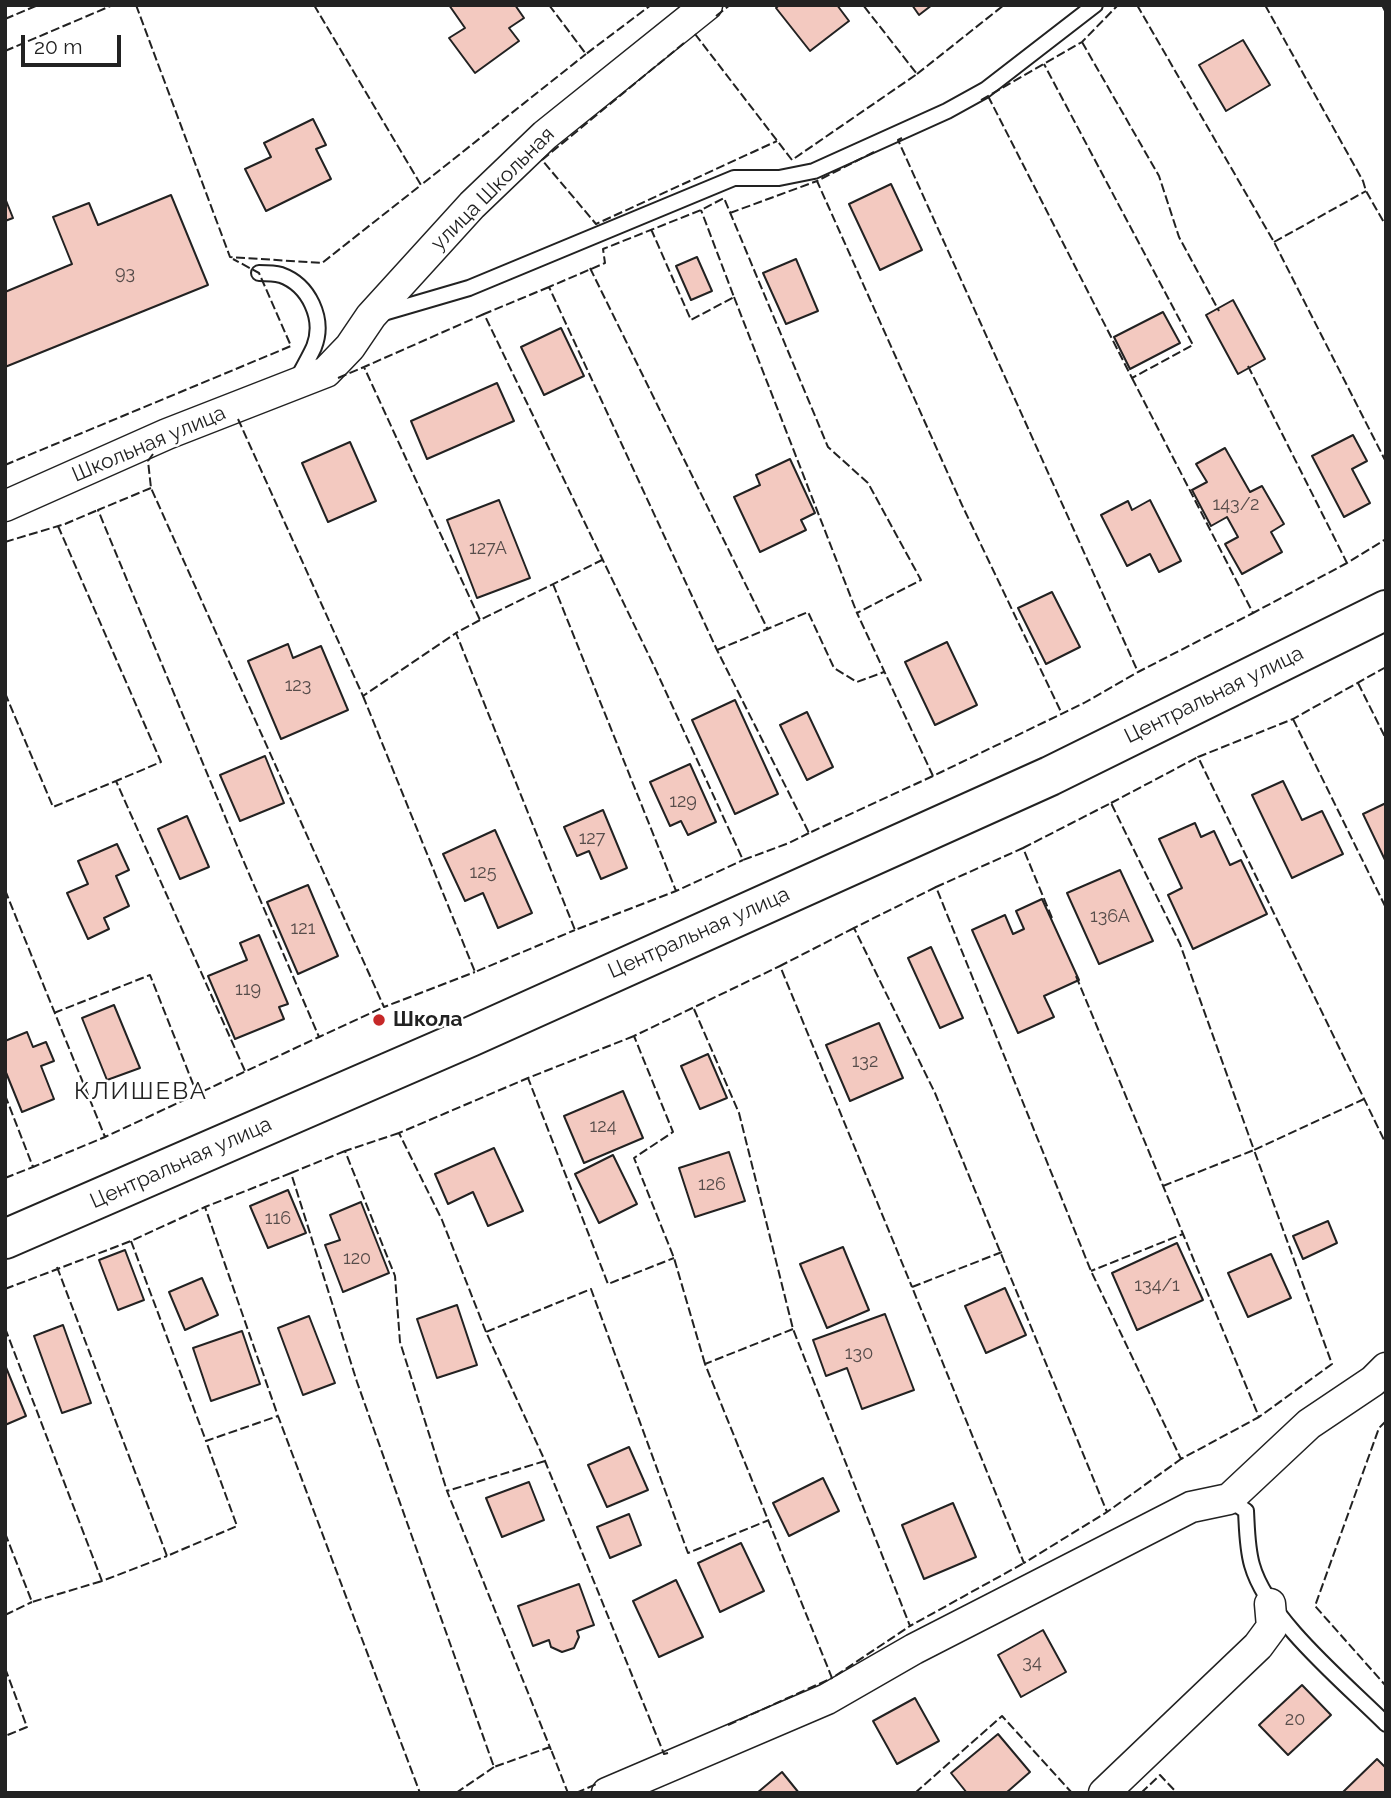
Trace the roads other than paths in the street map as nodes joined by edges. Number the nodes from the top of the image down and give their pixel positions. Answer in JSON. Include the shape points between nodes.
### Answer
{"nodes":[{"id":1,"x":707,"y":5,"type":"edge"},
{"id":2,"x":1095,"y":5,"type":"edge"},
{"id":3,"x":259,"y":273,"type":"dead end"},
{"id":4,"x":371,"y":316,"type":"junction"},
{"id":5,"x":294,"y":385,"type":"junction"},
{"id":6,"x":5,"y":506,"type":"edge"},
{"id":7,"x":1386,"y":610,"type":"edge"},
{"id":8,"x":5,"y":1239,"type":"edge"},
{"id":9,"x":1386,"y":1368,"type":"edge"},
{"id":10,"x":1229,"y":1499,"type":"junction"},
{"id":11,"x":1270,"y":1604,"type":"junction"},
{"id":12,"x":1386,"y":1724,"type":"edge"},
{"id":13,"x":607,"y":1793,"type":"edge"},
{"id":14,"x":1104,"y":1793,"type":"edge"}],
"edges":[{"from":1,"to":4,"type":"street","name":"улица Школьная","via":[[545,135],[472,205]]},
{"from":2,"to":4,"type":"lane","via":[[971,99],[814,171],[779,178],[734,178],[469,288]]},
{"from":3,"to":5,"type":"lane","via":[[279,274],[295,282],[307,294],[318,318],[315,345]]},
{"from":4,"to":5,"type":"street","name":"улица Школьная","via":[[327,372]]},
{"from":5,"to":6,"type":"street","name":"Школьная улица"},
{"from":7,"to":8,"type":"main road","name":"Центральная улица","via":[[1050,776],[470,1037]]},
{"from":9,"to":10,"type":"street","via":[[1310,1424]]},
{"from":10,"to":11,"type":"lane","via":[[1246,1511],[1251,1563]]},
{"from":10,"to":13,"type":"street","via":[[1191,1507],[914,1649],[827,1699]]},
{"from":11,"to":12,"type":"lane"},
{"from":11,"to":14,"type":"street","via":[[1272,1627],[1258,1646]]}]}
